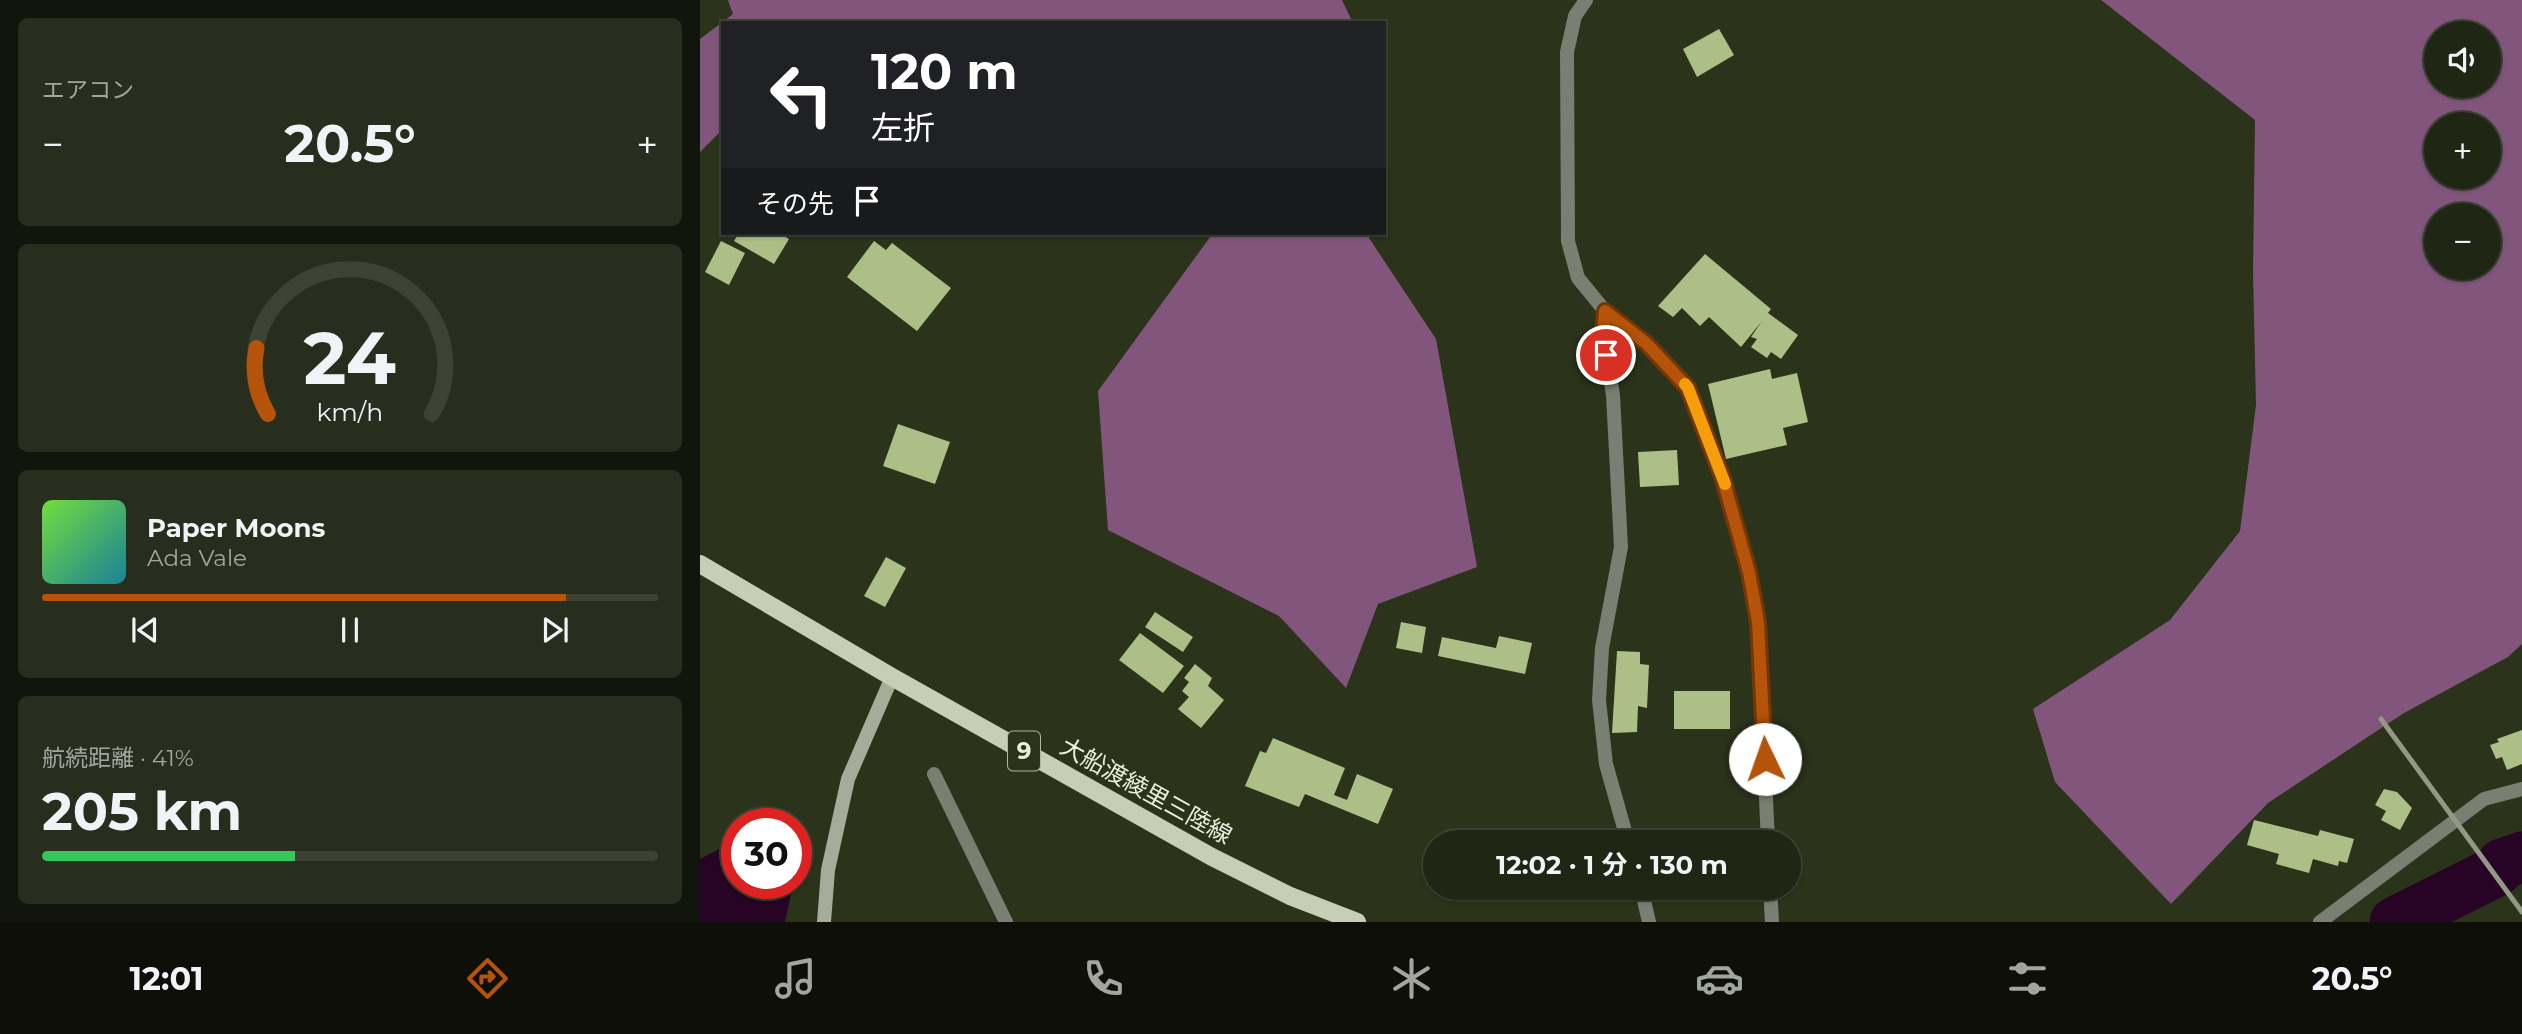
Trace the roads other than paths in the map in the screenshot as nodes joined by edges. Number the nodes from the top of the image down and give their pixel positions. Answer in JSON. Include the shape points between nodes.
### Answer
{"nodes":[{"id":1,"x":1586,"y":0,"type":"edge"},
{"id":2,"x":1605,"y":311,"type":"junction"},
{"id":3,"x":700,"y":564,"type":"edge"},
{"id":4,"x":892,"y":677,"type":"junction"},
{"id":5,"x":934,"y":774,"type":"dead end"},
{"id":6,"x":2522,"y":789,"type":"edge"},
{"id":7,"x":1625,"y":830,"type":"edge"},
{"id":8,"x":1767,"y":830,"type":"edge"},
{"id":9,"x":1644,"y":900,"type":"edge"},
{"id":10,"x":1771,"y":900,"type":"edge"},
{"id":11,"x":824,"y":922,"type":"edge"},
{"id":12,"x":1006,"y":922,"type":"edge"},
{"id":13,"x":1357,"y":922,"type":"edge"},
{"id":14,"x":1649,"y":922,"type":"edge"},
{"id":15,"x":1772,"y":922,"type":"edge"},
{"id":16,"x":2320,"y":922,"type":"edge"}],
"edges":[{"from":1,"to":2,"type":"street","via":[[1575,16],[1567,52],[1568,241],[1578,278]]},
{"from":2,"to":7,"type":"street","via":[[1603,335],[1613,394],[1621,547],[1602,648],[1599,700],[1606,764]]},
{"from":2,"to":8,"type":"street","via":[[1647,344],[1688,388],[1723,479],[1758,622]]},
{"from":3,"to":4,"type":"main road","name":"大船渡綾里三陸線","number":"9"},
{"from":4,"to":11,"type":"street","via":[[848,779],[828,870]]},
{"from":4,"to":13,"type":"main road","name":"大船渡綾里三陸線","number":"9","via":[[1212,857],[1290,896]]},
{"from":5,"to":12,"type":"street"},
{"from":6,"to":16,"type":"street","via":[[2484,799]]},
{"from":9,"to":14,"type":"street"},
{"from":10,"to":15,"type":"street"}]}
